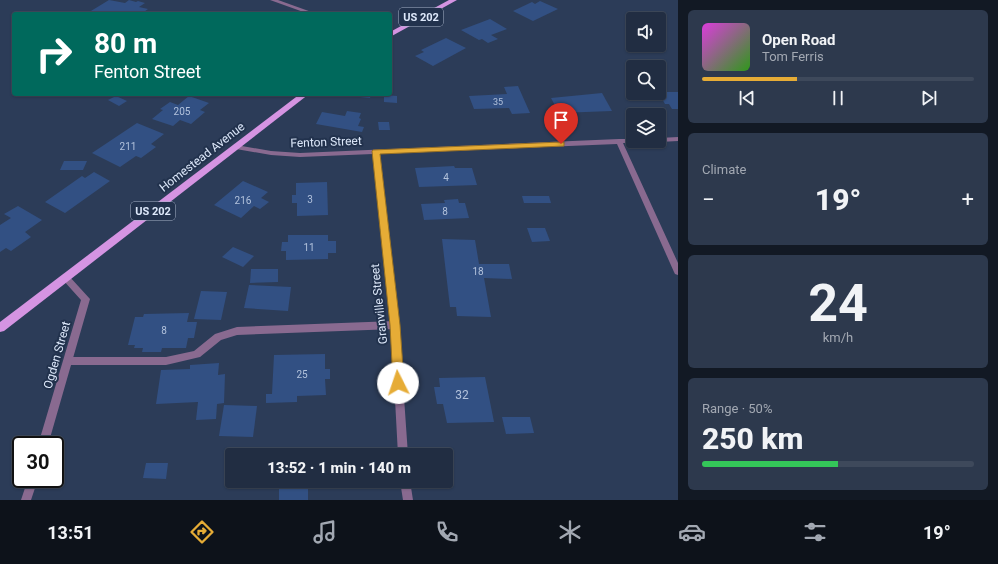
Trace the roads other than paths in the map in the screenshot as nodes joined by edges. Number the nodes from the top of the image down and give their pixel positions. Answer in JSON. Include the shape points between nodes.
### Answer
{"nodes":[{"id":1,"x":273,"y":0,"type":"edge"},
{"id":2,"x":454,"y":0,"type":"edge"},
{"id":3,"x":308,"y":12,"type":"edge"},
{"id":4,"x":392,"y":34,"type":"edge"},
{"id":5,"x":302,"y":96,"type":"edge"},
{"id":6,"x":678,"y":139,"type":"edge"},
{"id":7,"x":666,"y":140,"type":"edge"},
{"id":8,"x":619,"y":141,"type":"junction"},
{"id":9,"x":626,"y":141,"type":"edge"},
{"id":10,"x":236,"y":147,"type":"junction"},
{"id":11,"x":376,"y":151,"type":"junction"},
{"id":12,"x":678,"y":272,"type":"edge"},
{"id":13,"x":66,"y":278,"type":"junction"},
{"id":14,"x":395,"y":325,"type":"junction"},
{"id":15,"x":0,"y":328,"type":"edge"},
{"id":16,"x":69,"y":361,"type":"junction"},
{"id":17,"x":46,"y":436,"type":"edge"},
{"id":18,"x":403,"y":448,"type":"edge"},
{"id":19,"x":30,"y":488,"type":"edge"},
{"id":20,"x":406,"y":488,"type":"edge"},
{"id":21,"x":26,"y":500,"type":"edge"},
{"id":22,"x":408,"y":500,"type":"edge"}],
"edges":[{"from":1,"to":3,"type":"street"},
{"from":2,"to":4,"type":"main road","number":"US 202"},
{"from":5,"to":10,"type":"main road","name":"Homestead Avenue","number":"US 202"},
{"from":6,"to":7,"type":"street"},
{"from":8,"to":9,"type":"street","name":"Fenton Street"},
{"from":8,"to":11,"type":"street","name":"Fenton Street"},
{"from":8,"to":12,"type":"street"},
{"from":10,"to":11,"type":"street","name":"Fenton Street","via":[[271,154],[300,155]]},
{"from":10,"to":13,"type":"main road","name":"Homestead Avenue","number":"US 202"},
{"from":11,"to":14,"type":"street","name":"Granville Street"},
{"from":13,"to":15,"type":"main road","name":"Homestead Avenue","number":"US 202"},
{"from":13,"to":16,"type":"street","name":"Ogden Street","via":[[86,299]]},
{"from":14,"to":16,"type":"street","via":[[237,331],[218,337],[197,354],[166,361]]},
{"from":14,"to":18,"type":"street","name":"Granville Street"},
{"from":16,"to":17,"type":"street","name":"Ogden Street"},
{"from":19,"to":21,"type":"street"},
{"from":20,"to":22,"type":"street"}]}
